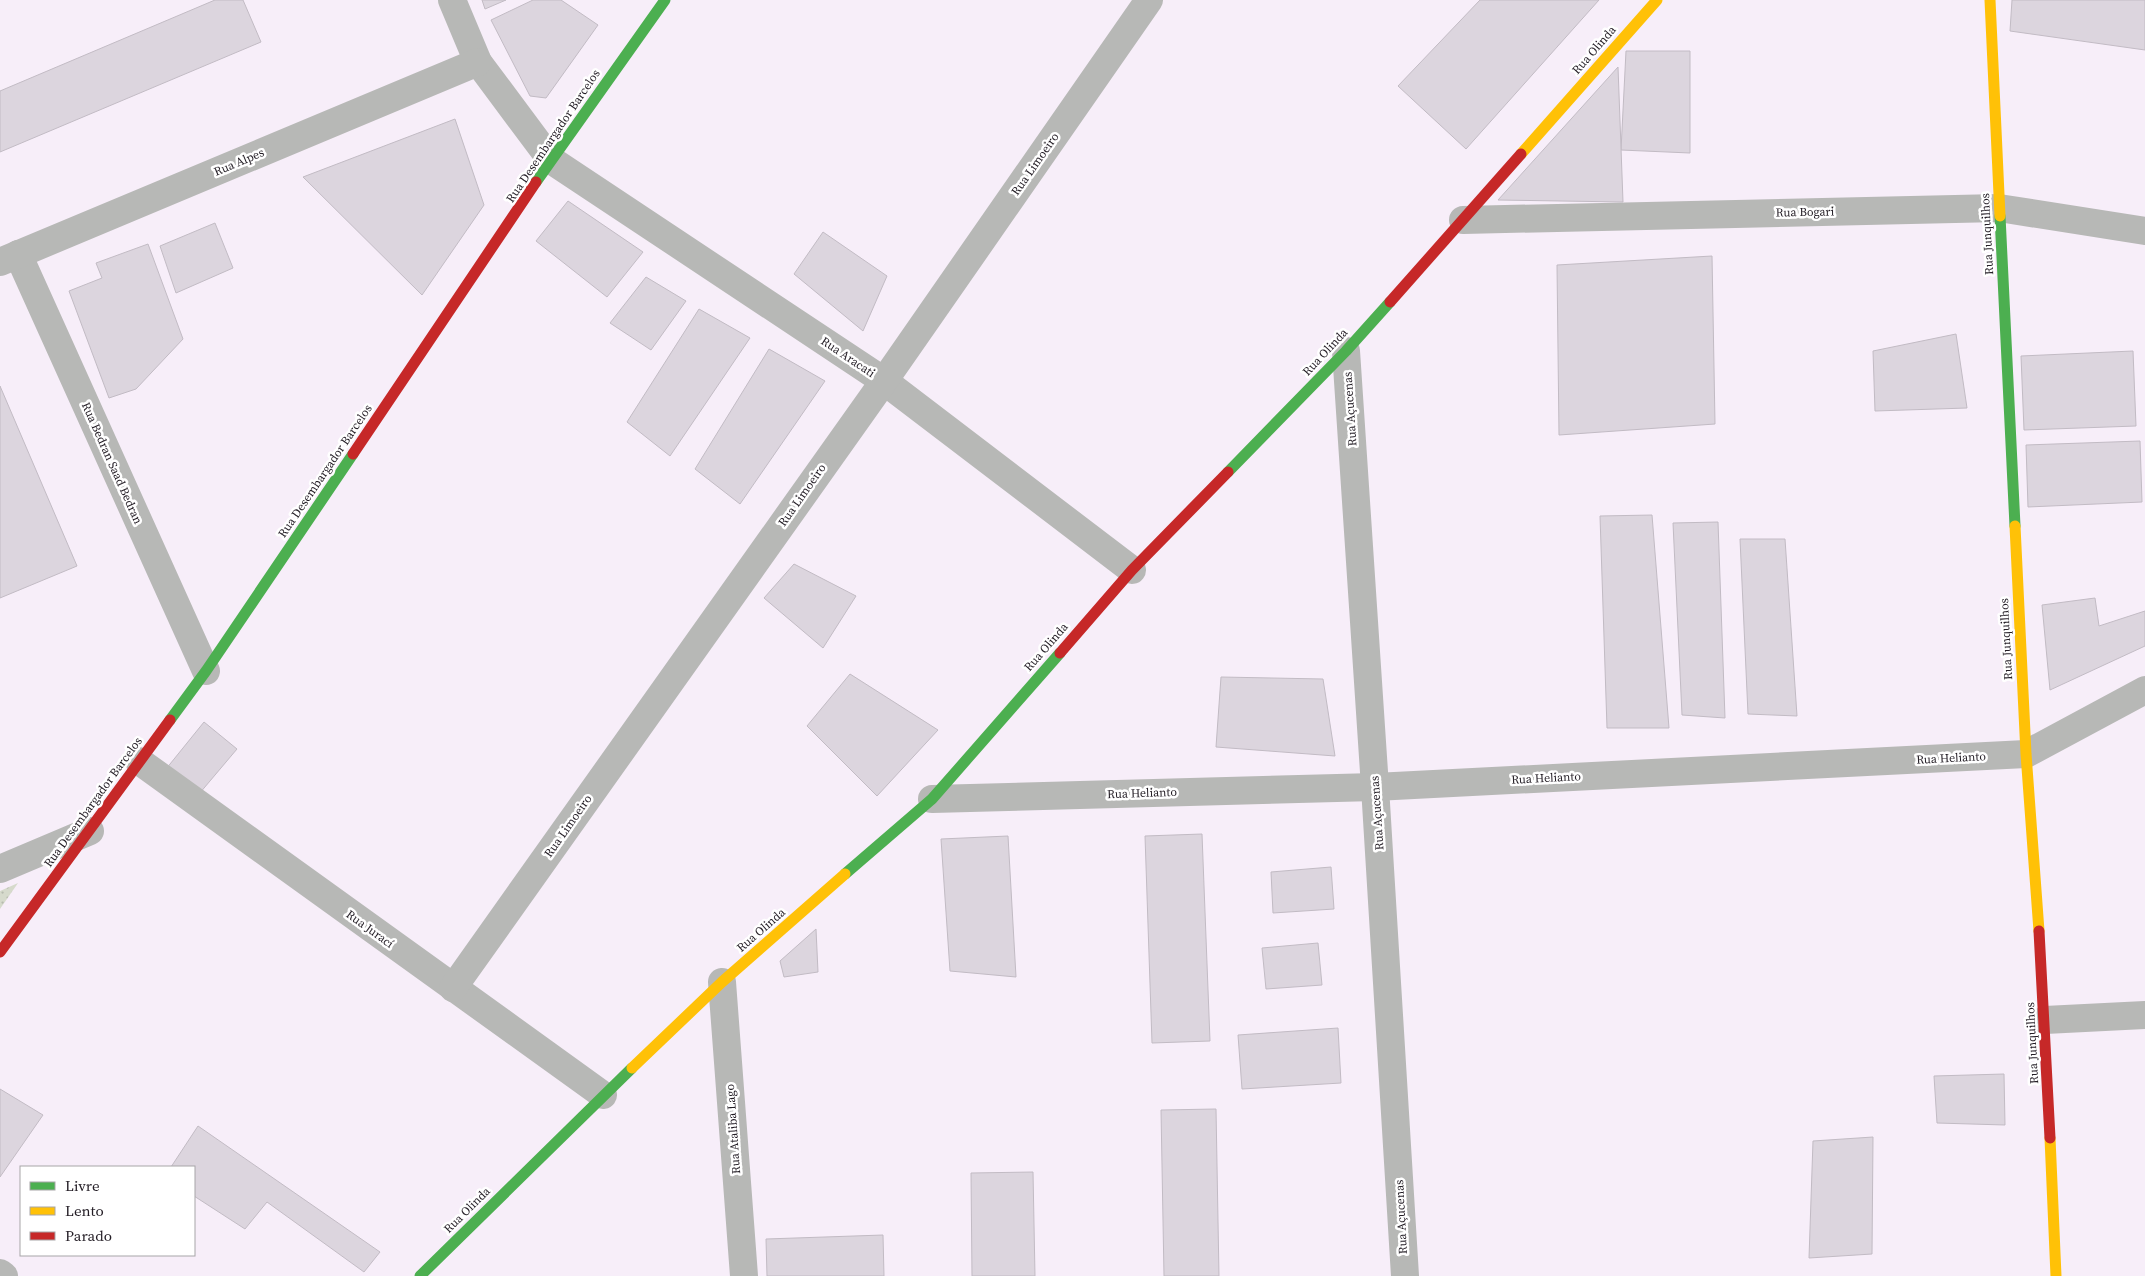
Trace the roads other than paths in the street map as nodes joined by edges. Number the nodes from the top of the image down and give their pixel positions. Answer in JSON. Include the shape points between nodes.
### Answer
{"nodes":[{"id":1,"x":452,"y":0,"type":"edge"},
{"id":2,"x":665,"y":0,"type":"edge"},
{"id":3,"x":1149,"y":0,"type":"edge"},
{"id":4,"x":1657,"y":0,"type":"edge"},
{"id":5,"x":1990,"y":0,"type":"edge"},
{"id":6,"x":478,"y":62,"type":"junction"},
{"id":7,"x":552,"y":160,"type":"junction"},
{"id":8,"x":1999,"y":208,"type":"junction"},
{"id":9,"x":1463,"y":220,"type":"junction"},
{"id":10,"x":2145,"y":231,"type":"edge"},
{"id":11,"x":9,"y":258,"type":"edge"},
{"id":12,"x":1346,"y":351,"type":"junction"},
{"id":13,"x":884,"y":380,"type":"junction"},
{"id":14,"x":1132,"y":570,"type":"junction"},
{"id":15,"x":206,"y":671,"type":"junction"},
{"id":16,"x":2145,"y":690,"type":"edge"},
{"id":17,"x":2026,"y":754,"type":"junction"},
{"id":18,"x":139,"y":761,"type":"junction"},
{"id":19,"x":1376,"y":787,"type":"junction"},
{"id":20,"x":932,"y":799,"type":"junction"},
{"id":21,"x":90,"y":831,"type":"junction"},
{"id":22,"x":0,"y":869,"type":"edge"},
{"id":23,"x":0,"y":952,"type":"edge"},
{"id":24,"x":722,"y":982,"type":"junction"},
{"id":25,"x":453,"y":988,"type":"junction"},
{"id":26,"x":2145,"y":1015,"type":"edge"},
{"id":27,"x":2045,"y":1020,"type":"junction"},
{"id":28,"x":603,"y":1095,"type":"junction"},
{"id":29,"x":0,"y":1273,"type":"edge"},
{"id":30,"x":4,"y":1276,"type":"edge"},
{"id":31,"x":420,"y":1276,"type":"edge"},
{"id":32,"x":744,"y":1276,"type":"edge"},
{"id":33,"x":1405,"y":1276,"type":"edge"},
{"id":34,"x":2056,"y":1276,"type":"edge"}],
"edges":[{"from":1,"to":6,"type":"street","name":"Rua Aracati"},
{"from":2,"to":7,"type":"street","name":"Rua Desembargador Barcelos"},
{"from":3,"to":13,"type":"street","name":"Rua Limoeiro"},
{"from":4,"to":9,"type":"street","name":"Rua Olinda"},
{"from":5,"to":8,"type":"street","name":"Rua Junquilhos"},
{"from":6,"to":7,"type":"street","name":"Rua Aracati"},
{"from":6,"to":11,"type":"street","name":"Rua Alpes"},
{"from":7,"to":13,"type":"street","name":"Rua Aracati"},
{"from":7,"to":15,"type":"street","name":"Rua Desembargador Barcelos"},
{"from":8,"to":9,"type":"street","name":"Rua Bogari"},
{"from":8,"to":10,"type":"street","name":"Rua Bogari"},
{"from":8,"to":17,"type":"street","name":"Rua Junquilhos"},
{"from":9,"to":12,"type":"street","name":"Rua Olinda"},
{"from":11,"to":15,"type":"street","name":"Rua Bedran Saad Bedran"},
{"from":12,"to":14,"type":"street","name":"Rua Olinda"},
{"from":12,"to":19,"type":"street","name":"Rua Açucenas"},
{"from":13,"to":14,"type":"street","name":"Rua Aracati"},
{"from":13,"to":25,"type":"street","name":"Rua Limoeiro"},
{"from":14,"to":20,"type":"street","name":"Rua Olinda"},
{"from":15,"to":18,"type":"street","name":"Rua Desembargador Barcelos"},
{"from":16,"to":17,"type":"street","name":"Rua Helianto"},
{"from":17,"to":19,"type":"street","name":"Rua Helianto"},
{"from":17,"to":27,"type":"street","name":"Rua Junquilhos"},
{"from":18,"to":21,"type":"street","name":"Rua Desembargador Barcelos"},
{"from":18,"to":25,"type":"street","name":"Rua Jurací"},
{"from":19,"to":20,"type":"street","name":"Rua Helianto"},
{"from":19,"to":33,"type":"street","name":"Rua Açucenas"},
{"from":20,"to":24,"type":"street","name":"Rua Olinda"},
{"from":21,"to":22,"type":"street"},
{"from":21,"to":23,"type":"street","name":"Rua Desembargador Barcelos"},
{"from":24,"to":28,"type":"street","name":"Rua Olinda"},
{"from":24,"to":32,"type":"street","name":"Rua Ataliba Lago"},
{"from":25,"to":28,"type":"street","name":"Rua Jurací"},
{"from":26,"to":27,"type":"street"},
{"from":27,"to":34,"type":"street","name":"Rua Junquilhos"},
{"from":28,"to":31,"type":"street","name":"Rua Olinda"},
{"from":29,"to":30,"type":"street"}]}
